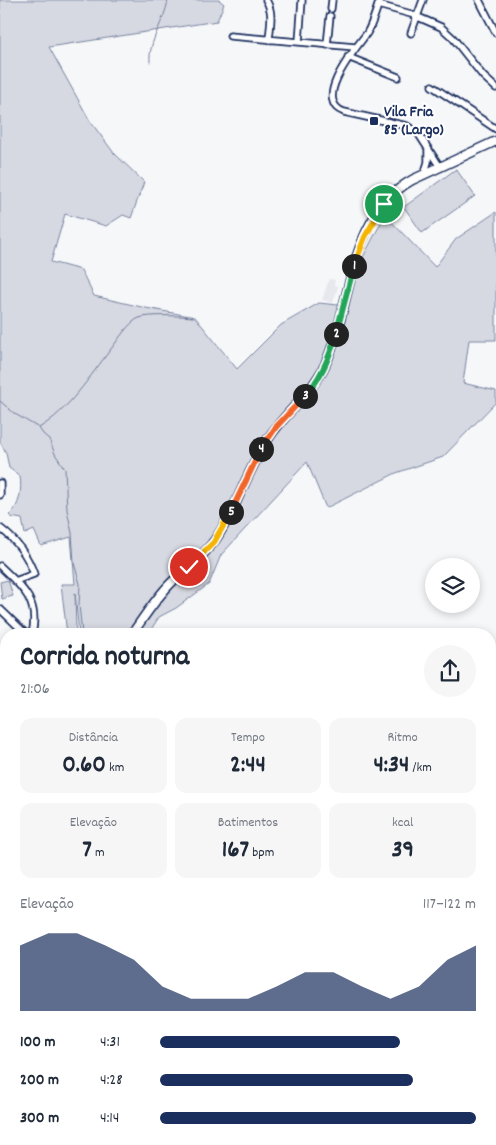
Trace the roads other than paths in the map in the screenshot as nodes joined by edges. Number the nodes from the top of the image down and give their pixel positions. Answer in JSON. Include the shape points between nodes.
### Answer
{"nodes":[{"id":1,"x":266,"y":0,"type":"edge"},
{"id":2,"x":302,"y":0,"type":"edge"},
{"id":3,"x":332,"y":0,"type":"edge"},
{"id":4,"x":423,"y":0,"type":"edge"},
{"id":5,"x":482,"y":1,"type":"edge"},
{"id":6,"x":379,"y":3,"type":"edge"},
{"id":7,"x":331,"y":9,"type":"dead end"},
{"id":8,"x":330,"y":16,"type":"dead end"},
{"id":9,"x":417,"y":16,"type":"junction"},
{"id":10,"x":411,"y":33,"type":"dead end"},
{"id":11,"x":496,"y":33,"type":"edge"},
{"id":12,"x":230,"y":36,"type":"dead end"},
{"id":13,"x":269,"y":40,"type":"junction"},
{"id":14,"x":299,"y":42,"type":"junction"},
{"id":15,"x":327,"y":44,"type":"junction"},
{"id":16,"x":355,"y":47,"type":"junction"},
{"id":17,"x":348,"y":57,"type":"junction"},
{"id":18,"x":398,"y":77,"type":"dead end"},
{"id":19,"x":432,"y":86,"type":"dead end"},
{"id":20,"x":496,"y":88,"type":"edge"},
{"id":21,"x":496,"y":129,"type":"edge"},
{"id":22,"x":496,"y":141,"type":"edge"},
{"id":23,"x":427,"y":145,"type":"junction"},
{"id":24,"x":440,"y":167,"type":"junction"},
{"id":25,"x":424,"y":174,"type":"junction"},
{"id":26,"x":0,"y":485,"type":"edge"},
{"id":27,"x":0,"y":495,"type":"edge"},
{"id":28,"x":0,"y":528,"type":"edge"},
{"id":29,"x":0,"y":566,"type":"edge"},
{"id":30,"x":15,"y":580,"type":"junction"},
{"id":31,"x":0,"y":609,"type":"edge"},
{"id":32,"x":20,"y":628,"type":"edge"},
{"id":33,"x":33,"y":628,"type":"edge"},
{"id":34,"x":136,"y":628,"type":"edge"}],
"edges":[{"from":1,"to":13,"type":"street","via":[[272,15]]},
{"from":2,"to":14,"type":"street"},
{"from":3,"to":7,"type":"street"},
{"from":4,"to":9,"type":"street"},
{"from":5,"to":11,"type":"street"},
{"from":6,"to":9,"type":"street"},
{"from":6,"to":16,"type":"street","via":[[367,32]]},
{"from":8,"to":15,"type":"street"},
{"from":9,"to":10,"type":"street"},
{"from":9,"to":20,"type":"street","via":[[445,30]]},
{"from":12,"to":13,"type":"street"},
{"from":13,"to":14,"type":"street"},
{"from":14,"to":15,"type":"street"},
{"from":15,"to":16,"type":"street"},
{"from":16,"to":17,"type":"street"},
{"from":17,"to":18,"type":"street"},
{"from":17,"to":23,"type":"street","via":[[332,93],[339,110],[408,126]]},
{"from":19,"to":21,"type":"street"},
{"from":22,"to":24,"type":"main road"},
{"from":23,"to":24,"type":"street"},
{"from":23,"to":25,"type":"street","via":[[428,162]]},
{"from":24,"to":25,"type":"main road"},
{"from":25,"to":34,"type":"main road","via":[[399,188],[375,218],[357,256],[334,342],[314,385],[276,427],[259,453],[218,536],[198,560],[167,587]]},
{"from":26,"to":27,"type":"street"},
{"from":28,"to":30,"type":"street","via":[[24,551],[34,574]]},
{"from":29,"to":30,"type":"street"},
{"from":30,"to":33,"type":"street","via":[[33,608]]},
{"from":31,"to":32,"type":"street"}]}
